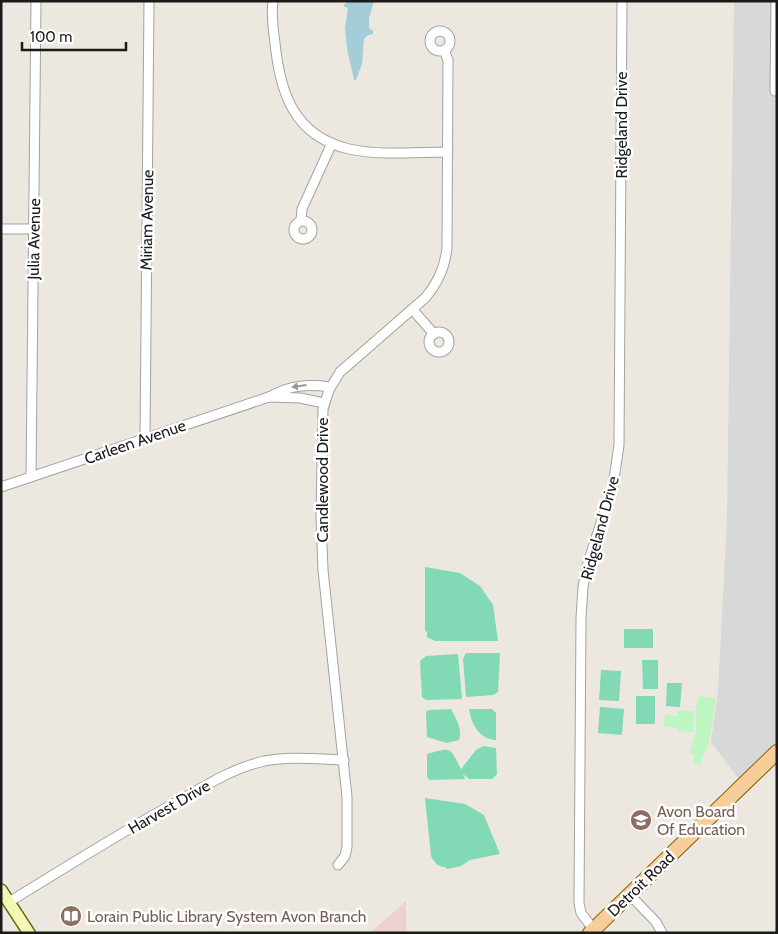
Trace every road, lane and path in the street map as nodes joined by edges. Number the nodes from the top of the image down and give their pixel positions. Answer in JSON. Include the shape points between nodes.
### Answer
{"nodes":[{"id":1,"x":36,"y":1,"type":"edge"},
{"id":2,"x":150,"y":1,"type":"edge"},
{"id":3,"x":273,"y":1,"type":"edge"},
{"id":4,"x":622,"y":1,"type":"edge"},
{"id":5,"x":776,"y":1,"type":"edge"},
{"id":6,"x":776,"y":24,"type":"edge"},
{"id":7,"x":444,"y":50,"type":"dead end"},
{"id":8,"x":775,"y":91,"type":"dead end"},
{"id":9,"x":332,"y":143,"type":"junction"},
{"id":10,"x":448,"y":152,"type":"junction"},
{"id":11,"x":301,"y":220,"type":"dead end"},
{"id":12,"x":34,"y":228,"type":"junction"},
{"id":13,"x":1,"y":229,"type":"edge"},
{"id":14,"x":412,"y":310,"type":"junction"},
{"id":15,"x":434,"y":334,"type":"dead end"},
{"id":16,"x":330,"y":387,"type":"junction"},
{"id":17,"x":269,"y":397,"type":"junction"},
{"id":18,"x":324,"y":403,"type":"junction"},
{"id":19,"x":145,"y":438,"type":"junction"},
{"id":20,"x":31,"y":477,"type":"junction"},
{"id":21,"x":1,"y":487,"type":"edge"},
{"id":22,"x":777,"y":752,"type":"edge"},
{"id":23,"x":344,"y":760,"type":"junction"},
{"id":24,"x":338,"y":865,"type":"dead end"},
{"id":25,"x":1,"y":890,"type":"edge"},
{"id":26,"x":630,"y":895,"type":"junction"},
{"id":27,"x":9,"y":902,"type":"junction"},
{"id":28,"x":592,"y":931,"type":"edge"},
{"id":29,"x":29,"y":933,"type":"edge"},
{"id":30,"x":662,"y":933,"type":"edge"}],
"edges":[{"from":1,"to":12,"type":"street","name":"Julia Avenue"},
{"from":2,"to":19,"type":"street","name":"Miriam Avenue"},
{"from":3,"to":9,"type":"street","via":[[277,66],[284,93],[304,124]]},
{"from":4,"to":28,"type":"street","name":"Ridgeland Drive","via":[[618,445],[613,486],[587,566],[581,613],[579,903]]},
{"from":5,"to":6,"type":"street"},
{"from":6,"to":8,"type":"street"},
{"from":7,"to":10,"type":"street","name":"Candlewood Drive","via":[[448,60]]},
{"from":9,"to":10,"type":"street","via":[[370,152]]},
{"from":9,"to":11,"type":"street","via":[[302,209]]},
{"from":10,"to":14,"type":"street","name":"Candlewood Drive","via":[[445,260],[433,288]]},
{"from":12,"to":13,"type":"street"},
{"from":12,"to":20,"type":"street","name":"Julia Avenue"},
{"from":14,"to":15,"type":"street"},
{"from":14,"to":16,"type":"street","name":"Candlewood Drive","via":[[345,367]]},
{"from":16,"to":17,"type":"street","name":"Carleen Avenue","one_way":true,"via":[[295,386]]},
{"from":16,"to":18,"type":"street","name":"Candlewood Drive"},
{"from":17,"to":18,"type":"street","name":"Carleen Avenue"},
{"from":17,"to":19,"type":"street","name":"Carleen Avenue"},
{"from":18,"to":23,"type":"street","name":"Candlewood Drive","via":[[322,563]]},
{"from":19,"to":20,"type":"street","name":"Carleen Avenue"},
{"from":20,"to":21,"type":"street","name":"Carleen Avenue"},
{"from":22,"to":26,"type":"main road","name":"Detroit Road"},
{"from":23,"to":24,"type":"street","name":"Candlewood Drive","via":[[347,839],[346,852]]},
{"from":23,"to":27,"type":"street","name":"Harvest Drive","via":[[279,759],[238,769],[146,818]]},
{"from":25,"to":27,"type":"main road"},
{"from":26,"to":28,"type":"main road","name":"Detroit Road"},
{"from":26,"to":30,"type":"street"},
{"from":27,"to":29,"type":"main road"}]}
